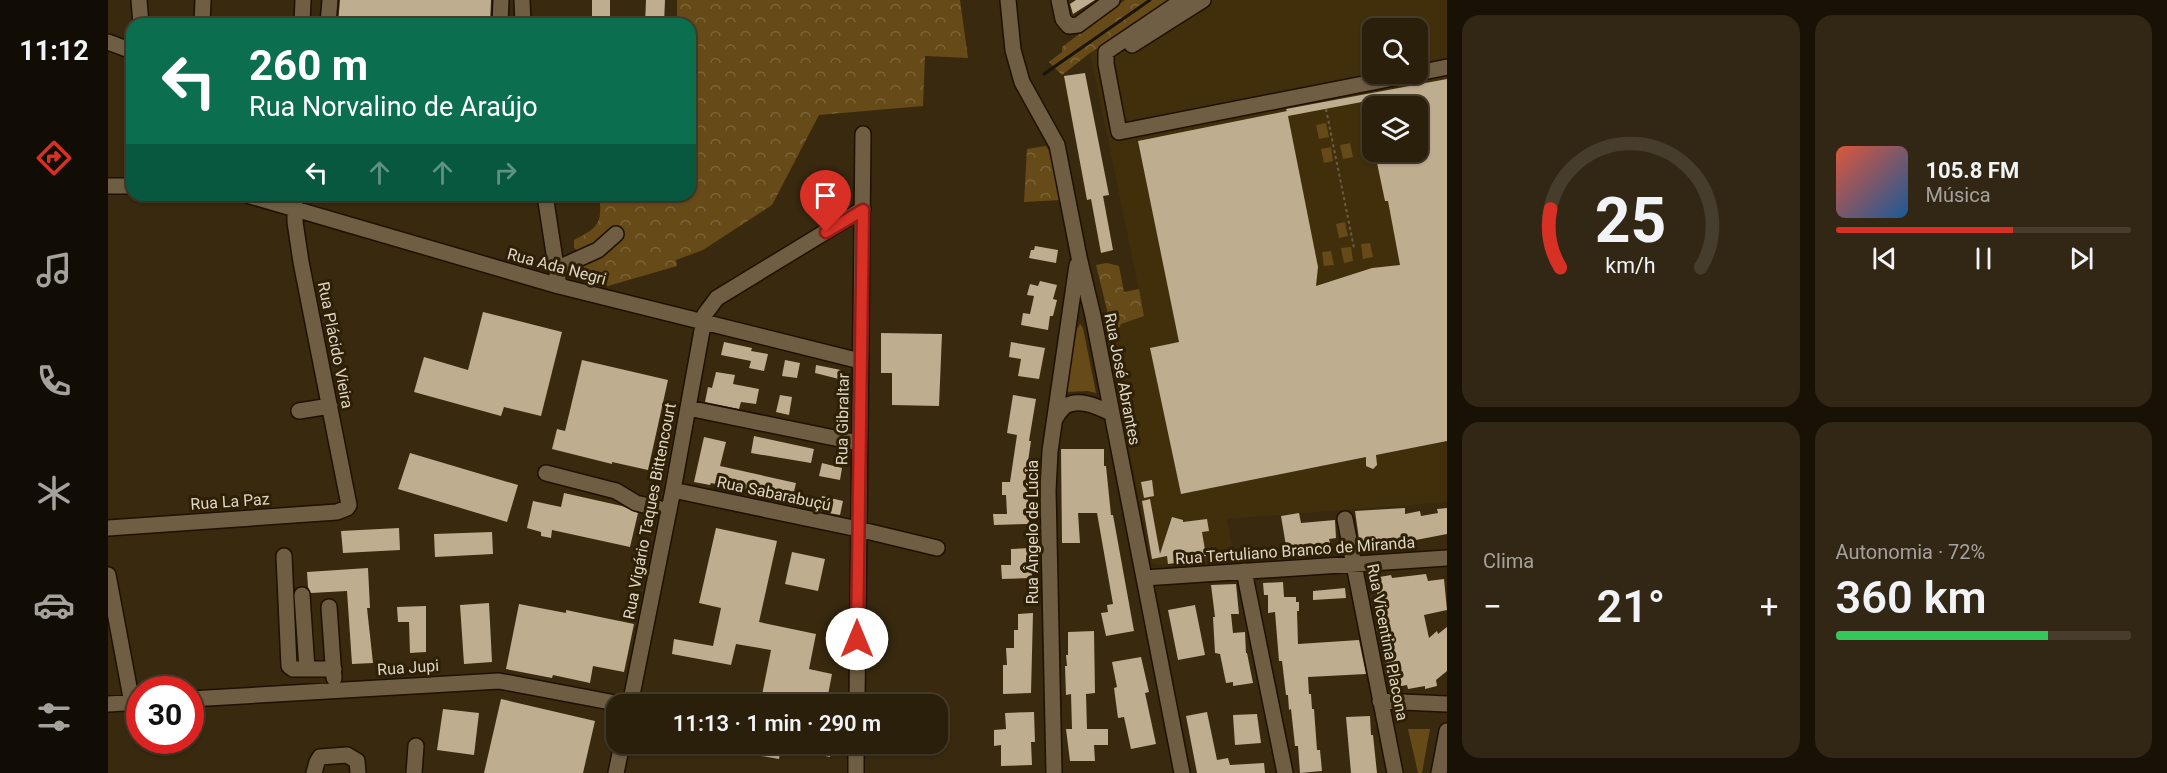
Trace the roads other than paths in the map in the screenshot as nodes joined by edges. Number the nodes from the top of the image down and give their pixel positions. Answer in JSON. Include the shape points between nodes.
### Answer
{"nodes":[{"id":1,"x":138,"y":0,"type":"edge"},
{"id":2,"x":203,"y":0,"type":"edge"},
{"id":3,"x":303,"y":0,"type":"edge"},
{"id":4,"x":330,"y":0,"type":"edge"},
{"id":5,"x":501,"y":0,"type":"edge"},
{"id":6,"x":522,"y":0,"type":"edge"},
{"id":7,"x":1008,"y":0,"type":"edge"},
{"id":8,"x":1059,"y":0,"type":"edge"},
{"id":9,"x":1183,"y":0,"type":"edge"},
{"id":10,"x":1191,"y":0,"type":"edge"},
{"id":11,"x":1203,"y":0,"type":"edge"},
{"id":12,"x":1109,"y":1,"type":"edge"},
{"id":13,"x":140,"y":18,"type":"edge"},
{"id":14,"x":202,"y":18,"type":"edge"},
{"id":15,"x":302,"y":18,"type":"edge"},
{"id":16,"x":328,"y":18,"type":"edge"},
{"id":17,"x":500,"y":18,"type":"edge"},
{"id":18,"x":523,"y":18,"type":"edge"},
{"id":19,"x":1161,"y":26,"type":"junction"},
{"id":20,"x":108,"y":42,"type":"edge"},
{"id":21,"x":126,"y":49,"type":"edge"},
{"id":22,"x":1106,"y":64,"type":"junction"},
{"id":23,"x":1447,"y":67,"type":"edge"},
{"id":24,"x":1428,"y":71,"type":"edge"},
{"id":25,"x":1362,"y":84,"type":"edge"},
{"id":26,"x":863,"y":134,"type":"dead end"},
{"id":27,"x":108,"y":186,"type":"edge"},
{"id":28,"x":126,"y":186,"type":"edge"},
{"id":29,"x":547,"y":201,"type":"edge"},
{"id":30,"x":295,"y":202,"type":"edge"},
{"id":31,"x":863,"y":210,"type":"junction"},
{"id":32,"x":616,"y":234,"type":"dead end"},
{"id":33,"x":1079,"y":257,"type":"junction"},
{"id":34,"x":556,"y":269,"type":"junction"},
{"id":35,"x":559,"y":286,"type":"junction"},
{"id":36,"x":1093,"y":316,"type":"junction"},
{"id":37,"x":1068,"y":318,"type":"junction"},
{"id":38,"x":703,"y":323,"type":"junction"},
{"id":39,"x":860,"y":361,"type":"junction"},
{"id":40,"x":330,"y":406,"type":"junction"},
{"id":41,"x":688,"y":408,"type":"junction"},
{"id":42,"x":299,"y":411,"type":"dead end"},
{"id":43,"x":1111,"y":413,"type":"junction"},
{"id":44,"x":1055,"y":419,"type":"junction"},
{"id":45,"x":859,"y":443,"type":"junction"},
{"id":46,"x":546,"y":473,"type":"dead end"},
{"id":47,"x":673,"y":489,"type":"junction"},
{"id":48,"x":349,"y":501,"type":"joint"},
{"id":49,"x":669,"y":511,"type":"junction"},
{"id":50,"x":1345,"y":519,"type":"dead end"},
{"id":51,"x":108,"y":528,"type":"edge"},
{"id":52,"x":858,"y":529,"type":"junction"},
{"id":53,"x":937,"y":548,"type":"dead end"},
{"id":54,"x":284,"y":556,"type":"dead end"},
{"id":55,"x":1447,"y":558,"type":"edge"},
{"id":56,"x":1354,"y":564,"type":"junction"},
{"id":57,"x":1244,"y":571,"type":"junction"},
{"id":58,"x":108,"y":574,"type":"edge"},
{"id":59,"x":1144,"y":578,"type":"junction"},
{"id":60,"x":302,"y":595,"type":"dead end"},
{"id":61,"x":329,"y":607,"type":"dead end"},
{"id":62,"x":307,"y":669,"type":"junction"},
{"id":63,"x":334,"y":669,"type":"junction"},
{"id":64,"x":130,"y":676,"type":"edge"},
{"id":65,"x":335,"y":690,"type":"junction"},
{"id":66,"x":630,"y":694,"type":"edge"},
{"id":67,"x":857,"y":694,"type":"edge"},
{"id":68,"x":204,"y":698,"type":"edge"},
{"id":69,"x":606,"y":701,"type":"edge"},
{"id":70,"x":1380,"y":701,"type":"junction"},
{"id":71,"x":126,"y":703,"type":"edge"},
{"id":72,"x":108,"y":704,"type":"edge"},
{"id":73,"x":1447,"y":704,"type":"edge"},
{"id":74,"x":1447,"y":731,"type":"edge"},
{"id":75,"x":416,"y":746,"type":"dead end"},
{"id":76,"x":620,"y":754,"type":"edge"},
{"id":77,"x":856,"y":754,"type":"edge"},
{"id":78,"x":314,"y":773,"type":"edge"},
{"id":79,"x":358,"y":773,"type":"edge"},
{"id":80,"x":414,"y":773,"type":"edge"},
{"id":81,"x":616,"y":773,"type":"edge"},
{"id":82,"x":856,"y":773,"type":"edge"},
{"id":83,"x":1054,"y":773,"type":"edge"},
{"id":84,"x":1182,"y":773,"type":"edge"},
{"id":85,"x":1285,"y":773,"type":"edge"},
{"id":86,"x":1395,"y":773,"type":"edge"},
{"id":87,"x":1439,"y":773,"type":"edge"}],
"edges":[{"from":1,"to":13,"type":"street"},
{"from":2,"to":14,"type":"street"},
{"from":3,"to":15,"type":"street"},
{"from":4,"to":16,"type":"street"},
{"from":5,"to":17,"type":"street"},
{"from":6,"to":18,"type":"street"},
{"from":7,"to":33,"type":"street","name":"Rua José Abrantes","via":[[1016,65],[1027,94],[1057,145]]},
{"from":8,"to":12,"type":"street","via":[[1063,19],[1069,26],[1078,25]]},
{"from":9,"to":22,"type":"street","via":[[1108,49]]},
{"from":10,"to":19,"type":"street"},
{"from":11,"to":19,"type":"street"},
{"from":19,"to":22,"type":"street"},
{"from":20,"to":21,"type":"street"},
{"from":22,"to":25,"type":"street","via":[[1119,132]]},
{"from":23,"to":24,"type":"street"},
{"from":26,"to":31,"type":"street","name":"Rua Gibraltar"},
{"from":27,"to":28,"type":"street"},
{"from":29,"to":34,"type":"street"},
{"from":30,"to":35,"type":"street","name":"Rua Ada Negri"},
{"from":30,"to":40,"type":"street","name":"Rua Plácido Vieira","via":[[301,262]]},
{"from":31,"to":38,"type":"street","name":"Rua Vigário Taques Bittencourt","via":[[717,298],[709,306]]},
{"from":31,"to":39,"type":"street","name":"Rua Gibraltar"},
{"from":32,"to":34,"type":"street","via":[[598,250]]},
{"from":33,"to":36,"type":"street","name":"Rua José Abrantes"},
{"from":33,"to":37,"type":"street","name":"Rua Ângelo de Lúcia"},
{"from":34,"to":35,"type":"street"},
{"from":35,"to":38,"type":"street","name":"Rua Ada Negri"},
{"from":36,"to":37,"type":"street"},
{"from":36,"to":43,"type":"street","name":"Rua José Abrantes"},
{"from":37,"to":44,"type":"street","name":"Rua Ângelo de Lúcia"},
{"from":38,"to":39,"type":"street","name":"Rua Ada Negri"},
{"from":38,"to":41,"type":"street","name":"Rua Vigário Taques Bittencourt"},
{"from":39,"to":45,"type":"street","name":"Rua Gibraltar"},
{"from":40,"to":42,"type":"street"},
{"from":40,"to":48,"type":"street","name":"Rua Plácido Vieira"},
{"from":41,"to":45,"type":"street"},
{"from":41,"to":47,"type":"street","name":"Rua Vigário Taques Bittencourt"},
{"from":43,"to":44,"type":"street","via":[[1080,403],[1064,407]]},
{"from":43,"to":59,"type":"street","name":"Rua José Abrantes"},
{"from":44,"to":83,"type":"street","name":"Rua Ângelo de Lúcia","via":[[1048,513]]},
{"from":45,"to":52,"type":"street","name":"Rua Gibraltar"},
{"from":46,"to":49,"type":"street","via":[[616,490],[636,502]]},
{"from":47,"to":49,"type":"street","name":"Rua Vigário Taques Bittencourt"},
{"from":47,"to":52,"type":"street","name":"Rua Sabarabuçú"},
{"from":48,"to":51,"type":"street","name":"Rua La Paz","via":[[347,508],[337,512]]},
{"from":49,"to":66,"type":"street","name":"Rua Vigário Taques Bittencourt"},
{"from":50,"to":56,"type":"street","name":"Rua Vicentina Placona"},
{"from":52,"to":53,"type":"street","name":"Rua Sabarabuçú"},
{"from":52,"to":67,"type":"street","name":"Rua Gibraltar"},
{"from":54,"to":62,"type":"street","via":[[288,664],[293,669]]},
{"from":55,"to":56,"type":"street","name":"Rua Tertuliano Branco de Miranda"},
{"from":56,"to":57,"type":"street","name":"Rua Tertuliano Branco de Miranda"},
{"from":56,"to":70,"type":"street","name":"Rua Vicentina Placona"},
{"from":57,"to":59,"type":"street","name":"Rua Tertuliano Branco de Miranda"},
{"from":57,"to":85,"type":"street"},
{"from":58,"to":64,"type":"street"},
{"from":59,"to":84,"type":"street","name":"Rua José Abrantes"},
{"from":60,"to":62,"type":"street"},
{"from":61,"to":63,"type":"street"},
{"from":62,"to":63,"type":"street"},
{"from":63,"to":65,"type":"street"},
{"from":65,"to":68,"type":"street","name":"Rua Jupi"},
{"from":65,"to":69,"type":"street","name":"Rua Jupi","via":[[499,681]]},
{"from":70,"to":73,"type":"street"},
{"from":70,"to":86,"type":"street","name":"Rua Vicentina Placona"},
{"from":71,"to":72,"type":"street"},
{"from":74,"to":87,"type":"street"},
{"from":75,"to":80,"type":"street"},
{"from":76,"to":81,"type":"street"},
{"from":77,"to":82,"type":"street"},
{"from":78,"to":79,"type":"street","via":[[320,758],[347,755],[357,761]]}]}
